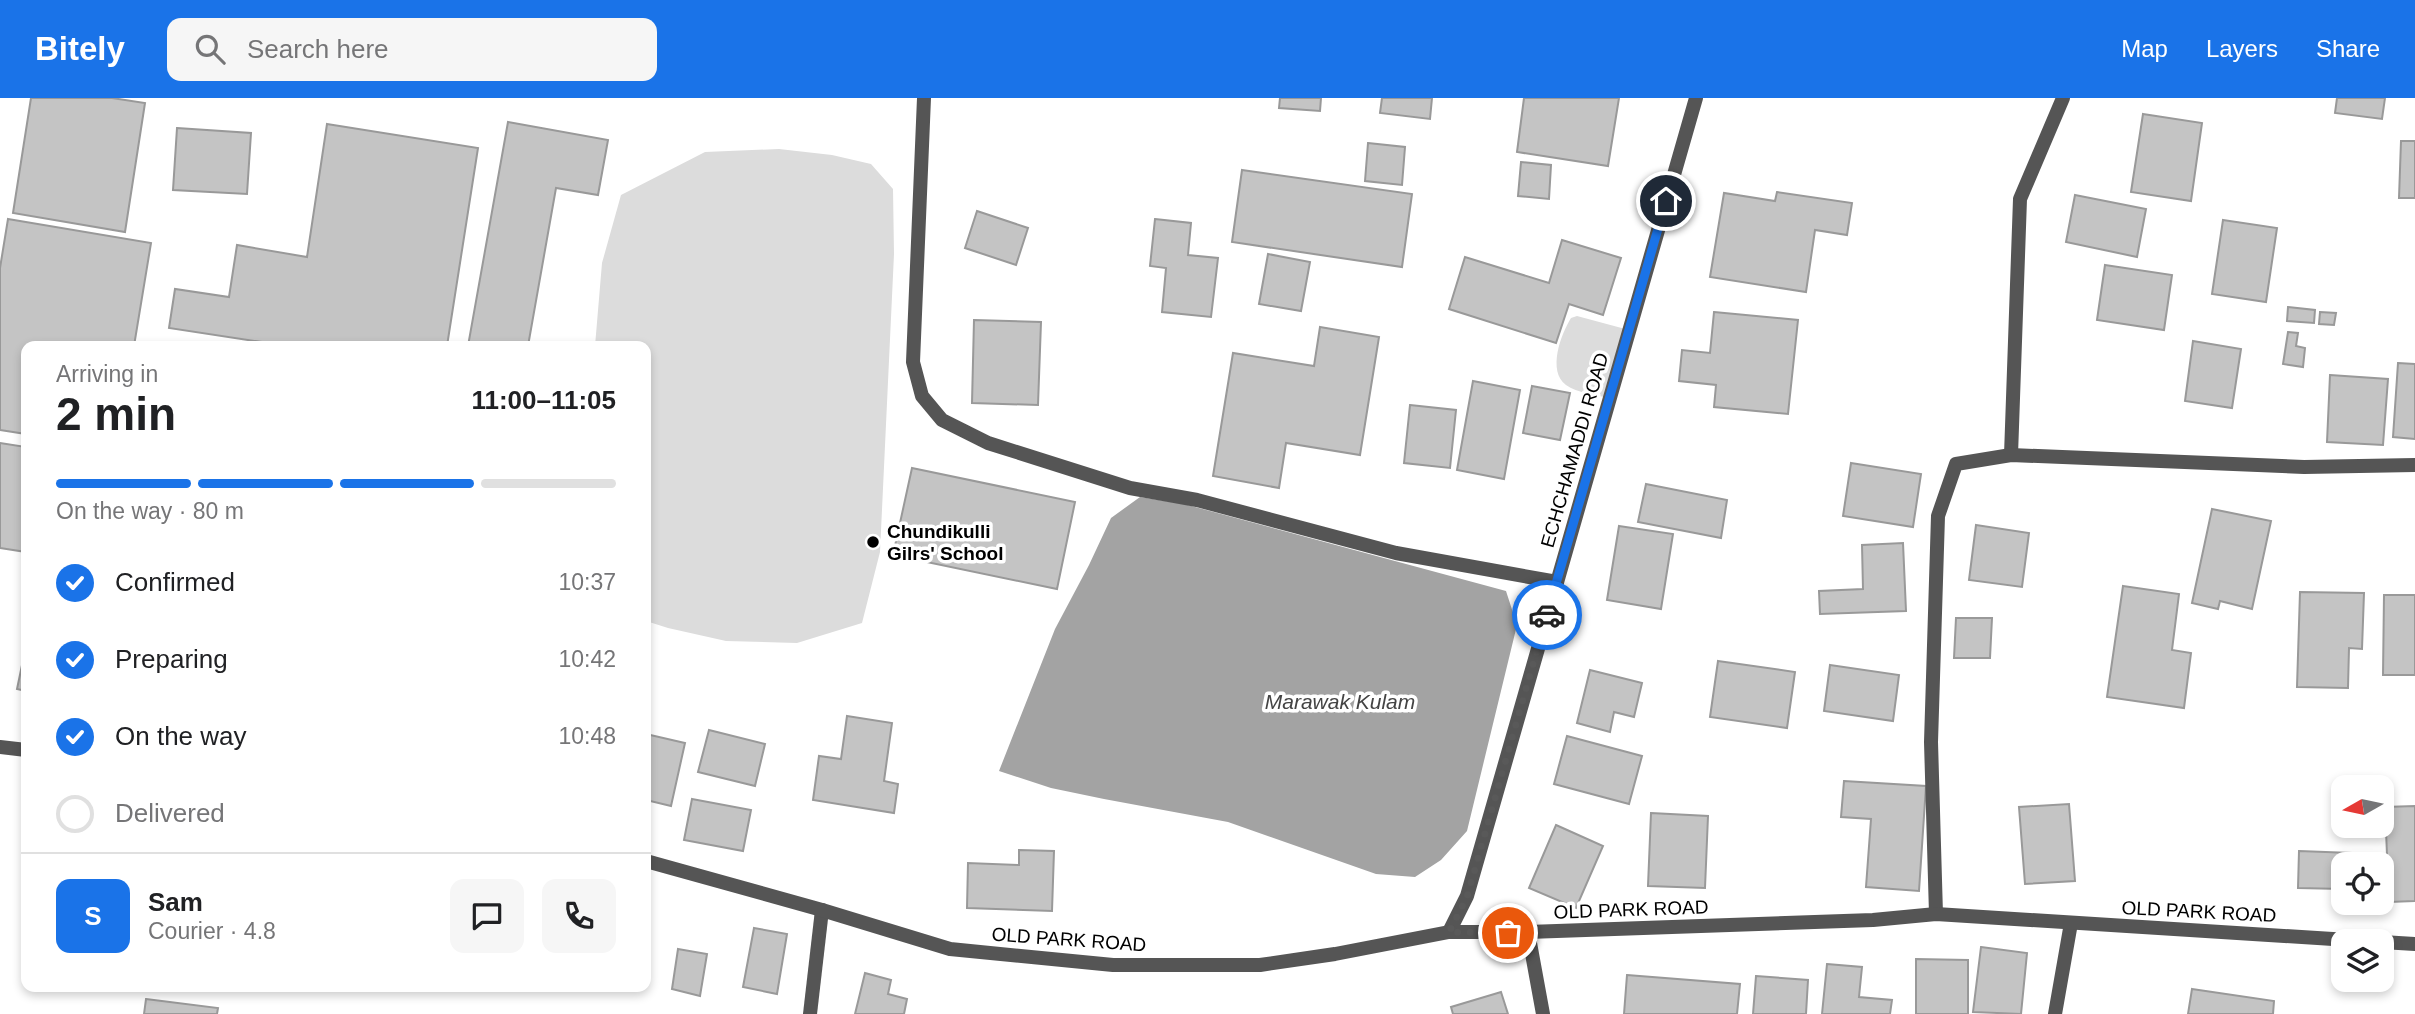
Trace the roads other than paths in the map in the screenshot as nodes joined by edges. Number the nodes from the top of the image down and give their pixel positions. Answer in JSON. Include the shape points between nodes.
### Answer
{"nodes":[{"id":1,"x":924,"y":98,"type":"edge"},
{"id":2,"x":1696,"y":98,"type":"edge"},
{"id":3,"x":2063,"y":98,"type":"edge"},
{"id":4,"x":2011,"y":455,"type":"junction"},
{"id":5,"x":2415,"y":465,"type":"edge"},
{"id":6,"x":1557,"y":582,"type":"junction"},
{"id":7,"x":0,"y":747,"type":"edge"},
{"id":8,"x":21,"y":749,"type":"edge"},
{"id":9,"x":651,"y":862,"type":"edge"},
{"id":10,"x":822,"y":910,"type":"junction"},
{"id":11,"x":1936,"y":914,"type":"junction"},
{"id":12,"x":2071,"y":923,"type":"junction"},
{"id":13,"x":1449,"y":932,"type":"junction"},
{"id":14,"x":1528,"y":932,"type":"junction"},
{"id":15,"x":2331,"y":939,"type":"edge"},
{"id":16,"x":2394,"y":943,"type":"edge"},
{"id":17,"x":2415,"y":944,"type":"edge"},
{"id":18,"x":810,"y":1014,"type":"edge"},
{"id":19,"x":1543,"y":1014,"type":"edge"},
{"id":20,"x":2055,"y":1014,"type":"edge"}],
"edges":[{"from":1,"to":6,"type":"street","via":[[913,362],[922,396],[942,420],[988,443],[1130,488],[1197,500],[1396,553]]},
{"from":2,"to":6,"type":"street","name":"ECHCHAMADDI ROAD"},
{"from":3,"to":4,"type":"street","via":[[2020,199]]},
{"from":4,"to":5,"type":"street","via":[[2304,467]]},
{"from":4,"to":11,"type":"street","via":[[1956,464],[1938,516],[1931,742]]},
{"from":6,"to":13,"type":"street","name":"ECHCHAMADDI ROAD","via":[[1467,897]]},
{"from":7,"to":8,"type":"street"},
{"from":9,"to":10,"type":"street","name":"OLD PARK ROAD"},
{"from":10,"to":13,"type":"street","name":"OLD PARK ROAD","via":[[950,949],[1113,965],[1260,965]]},
{"from":10,"to":18,"type":"street"},
{"from":11,"to":12,"type":"street","name":"OLD PARK ROAD"},
{"from":11,"to":14,"type":"street","name":"OLD PARK ROAD"},
{"from":12,"to":15,"type":"street","name":"OLD PARK ROAD"},
{"from":12,"to":20,"type":"street"},
{"from":13,"to":14,"type":"street","name":"OLD PARK ROAD"},
{"from":14,"to":19,"type":"street"},
{"from":16,"to":17,"type":"street","name":"OLD PARK ROAD"}]}
